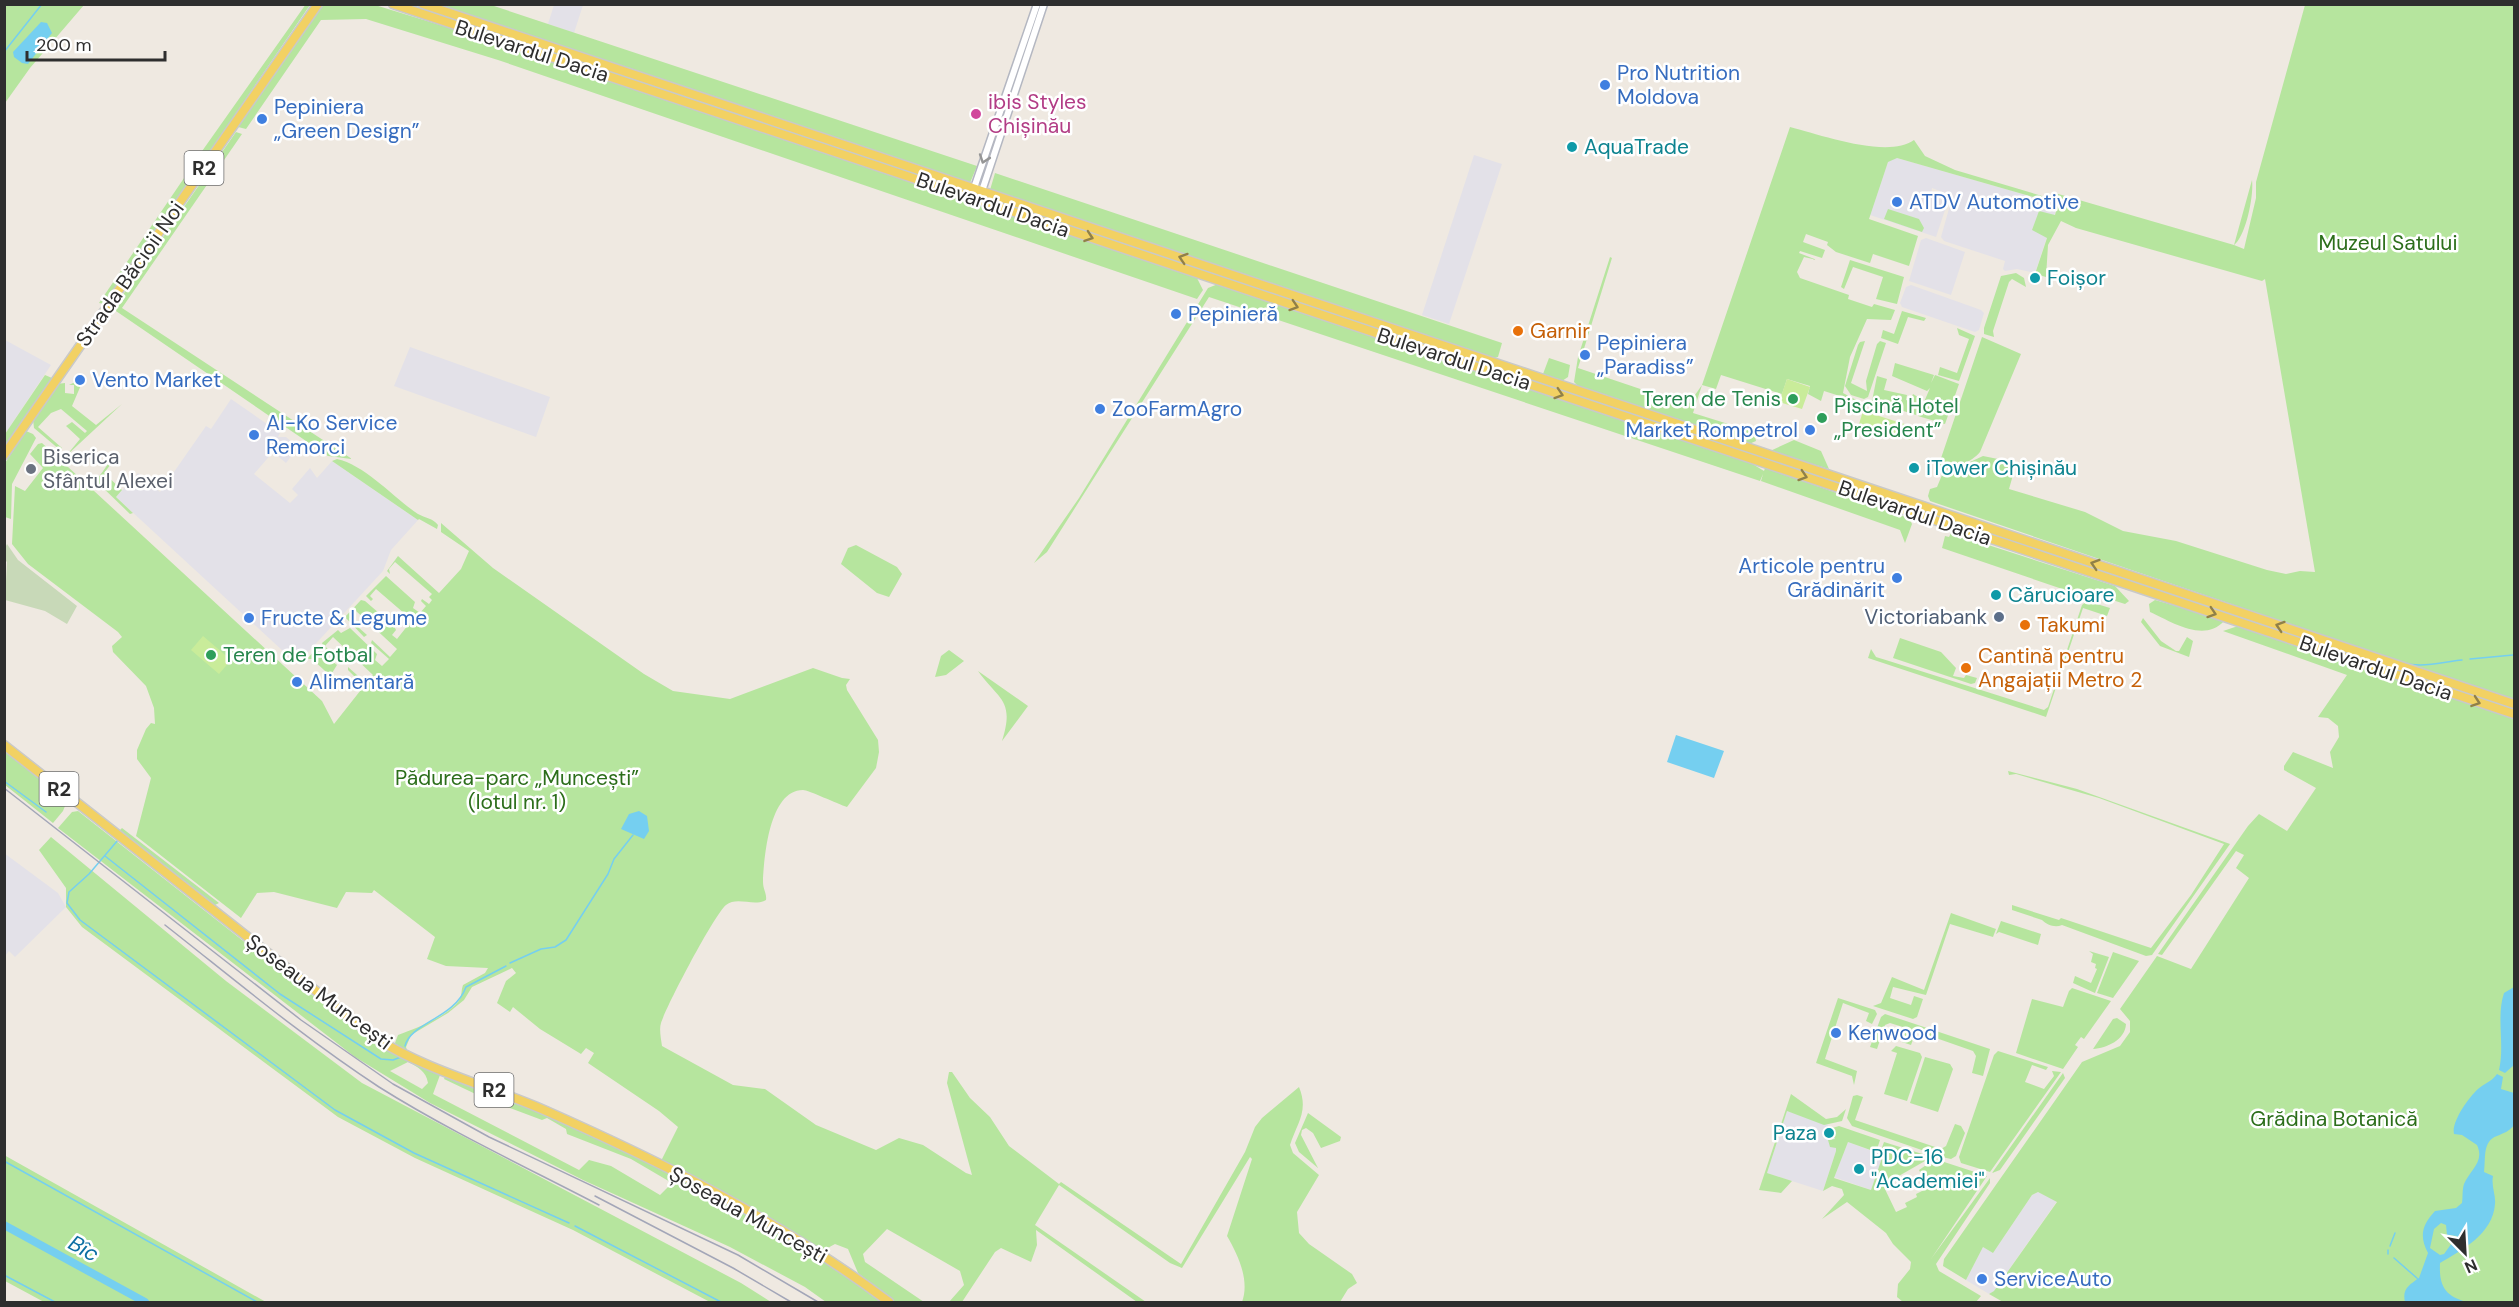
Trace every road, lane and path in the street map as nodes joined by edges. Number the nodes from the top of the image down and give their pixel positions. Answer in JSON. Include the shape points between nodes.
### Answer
{"nodes":[{"id":1,"x":318,"y":4,"type":"edge"},
{"id":2,"x":393,"y":4,"type":"edge"},
{"id":3,"x":423,"y":4,"type":"edge"},
{"id":4,"x":1037,"y":4,"type":"edge"},
{"id":5,"x":1044,"y":4,"type":"edge"},
{"id":6,"x":1014,"y":83,"type":"junction"},
{"id":7,"x":992,"y":136,"type":"junction"},
{"id":8,"x":999,"y":139,"type":"junction"},
{"id":9,"x":976,"y":195,"type":"junction"},
{"id":10,"x":1216,"y":269,"type":"junction"},
{"id":11,"x":1212,"y":278,"type":"junction"},
{"id":12,"x":1653,"y":421,"type":"junction"},
{"id":13,"x":4,"y":455,"type":"edge"},
{"id":14,"x":1922,"y":506,"type":"junction"},
{"id":15,"x":1918,"y":515,"type":"junction"},
{"id":16,"x":2514,"y":704,"type":"edge"},
{"id":17,"x":2514,"y":714,"type":"edge"},
{"id":18,"x":4,"y":745,"type":"edge"},
{"id":19,"x":889,"y":1302,"type":"edge"}],
"edges":[{"from":1,"to":13,"type":"main road","name":"Strada Băcioii Noi","number":"R2"},
{"from":2,"to":9,"type":"main road","name":"Bulevardul Dacia"},
{"from":3,"to":9,"type":"main road","name":"Bulevardul Dacia"},
{"from":4,"to":6,"type":"street"},
{"from":5,"to":6,"type":"street"},
{"from":6,"to":7,"type":"street"},
{"from":6,"to":8,"type":"street"},
{"from":7,"to":8,"type":"street"},
{"from":7,"to":9,"type":"street","one_way":true},
{"from":8,"to":9,"type":"street"},
{"from":10,"to":9,"type":"main road","name":"Bulevardul Dacia","one_way":true},
{"from":9,"to":11,"type":"main road","name":"Bulevardul Dacia","one_way":true},
{"from":10,"to":11,"type":"main road"},
{"from":10,"to":12,"type":"main road","name":"Bulevardul Dacia"},
{"from":11,"to":12,"type":"main road","name":"Bulevardul Dacia","one_way":true},
{"from":12,"to":14,"type":"main road","name":"Bulevardul Dacia"},
{"from":12,"to":15,"type":"main road","name":"Bulevardul Dacia","one_way":true},
{"from":14,"to":15,"type":"main road"},
{"from":16,"to":14,"type":"main road","name":"Bulevardul Dacia","one_way":true},
{"from":15,"to":17,"type":"main road","name":"Bulevardul Dacia","one_way":true},
{"from":18,"to":19,"type":"main road","name":"Șoseaua Muncești","number":"R2","via":[[351,1021],[391,1048],[544,1110],[664,1168],[821,1253]]}]}
